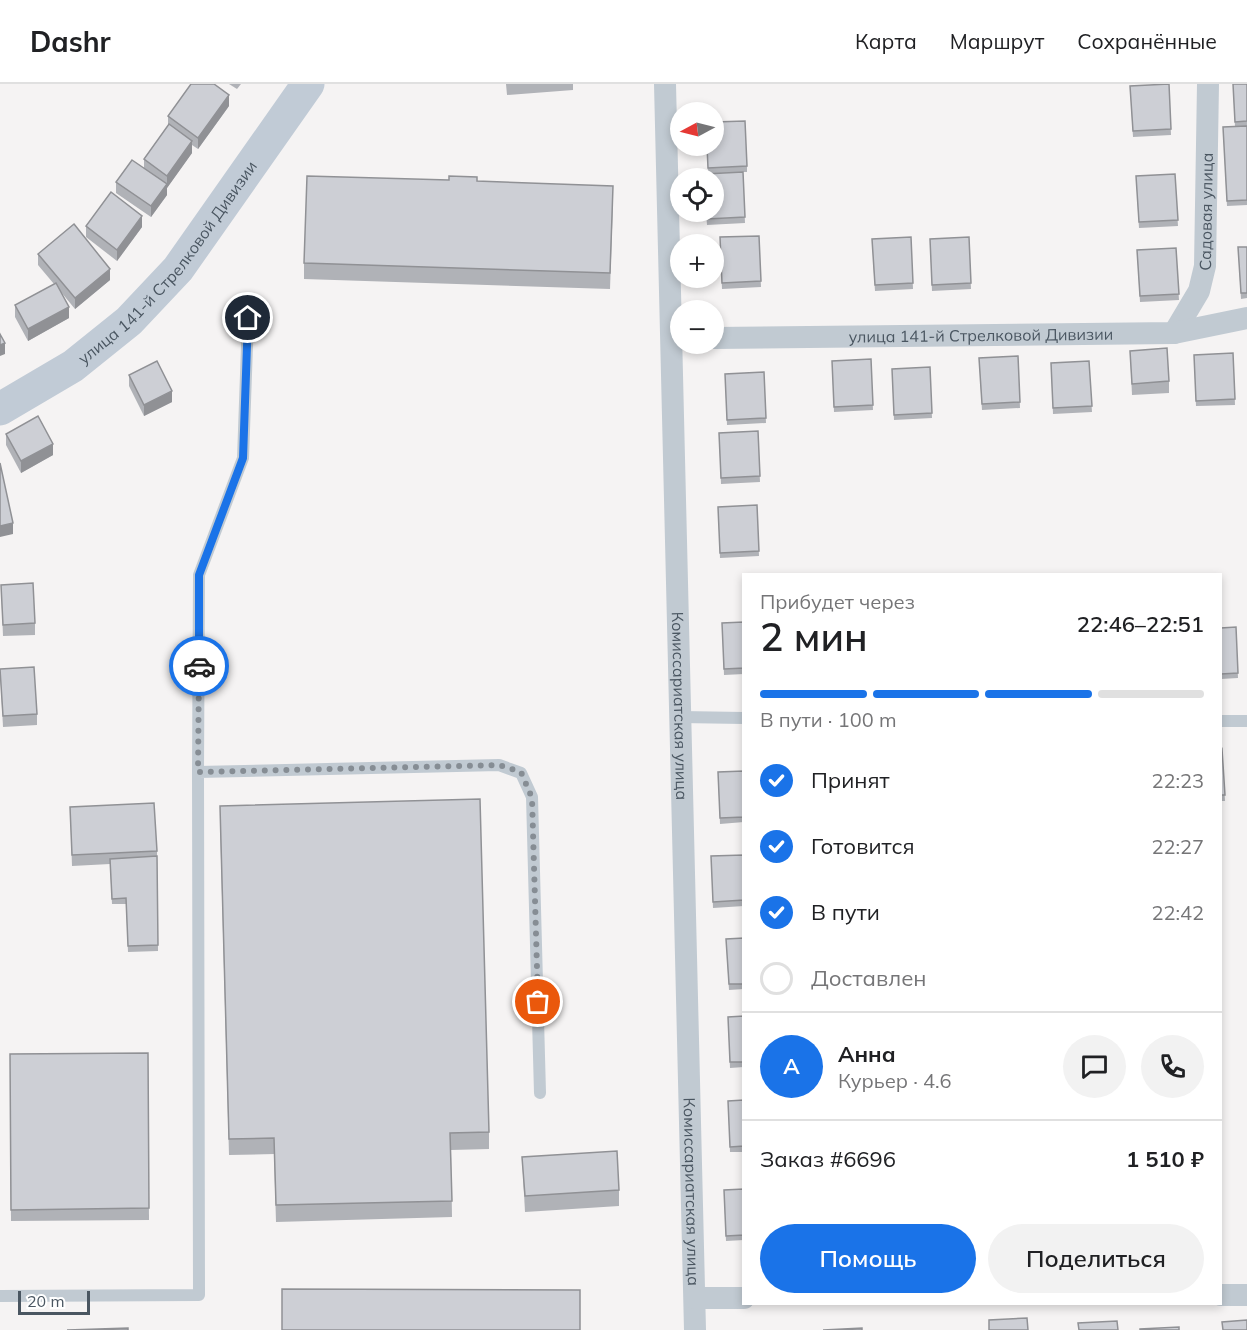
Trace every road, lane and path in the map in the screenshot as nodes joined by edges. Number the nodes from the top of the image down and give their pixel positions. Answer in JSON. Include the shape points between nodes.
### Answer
{"nodes":[{"id":1,"x":308,"y":84,"type":"edge"},
{"id":2,"x":664,"y":84,"type":"edge"},
{"id":3,"x":1208,"y":84,"type":"edge"},
{"id":4,"x":674,"y":300,"type":"edge"},
{"id":5,"x":248,"y":318,"type":"dead end"},
{"id":6,"x":1247,"y":318,"type":"edge"},
{"id":7,"x":1174,"y":333,"type":"junction"},
{"id":8,"x":724,"y":338,"type":"edge"},
{"id":9,"x":676,"y":354,"type":"edge"},
{"id":10,"x":0,"y":409,"type":"edge"},
{"id":11,"x":680,"y":717,"type":"junction"},
{"id":12,"x":742,"y":718,"type":"edge"},
{"id":13,"x":1222,"y":721,"type":"edge"},
{"id":14,"x":1247,"y":721,"type":"edge"},
{"id":15,"x":198,"y":772,"type":"junction"},
{"id":16,"x":540,"y":1093,"type":"dead end"},
{"id":17,"x":1222,"y":1295,"type":"edge"},
{"id":18,"x":1247,"y":1295,"type":"edge"},
{"id":19,"x":0,"y":1296,"type":"edge"},
{"id":20,"x":695,"y":1298,"type":"junction"},
{"id":21,"x":742,"y":1298,"type":"edge"},
{"id":22,"x":695,"y":1330,"type":"edge"}],
"edges":[{"from":1,"to":10,"type":"main road","name":"улица 141-й Стрелковой Дивизии","via":[[178,269],[129,321],[73,366]]},
{"from":2,"to":4,"type":"street","name":"Комиссариатская улица"},
{"from":3,"to":7,"type":"street","name":"Садовая улица","via":[[1205,266],[1199,291]]},
{"from":5,"to":15,"type":"lane","via":[[243,458],[199,575]]},
{"from":6,"to":7,"type":"street","name":"улица 141-й Стрелковой Дивизии"},
{"from":7,"to":8,"type":"street","name":"улица 141-й Стрелковой Дивизии"},
{"from":9,"to":11,"type":"street","name":"Комиссариатская улица"},
{"from":11,"to":12,"type":"lane"},
{"from":11,"to":20,"type":"street","name":"Комиссариатская улица"},
{"from":13,"to":14,"type":"lane"},
{"from":15,"to":16,"type":"lane","via":[[499,765],[521,772],[532,798]]},
{"from":15,"to":19,"type":"lane","via":[[199,1295]]},
{"from":17,"to":18,"type":"street"},
{"from":20,"to":21,"type":"street"},
{"from":20,"to":22,"type":"street","name":"Комиссариатская улица"}]}
